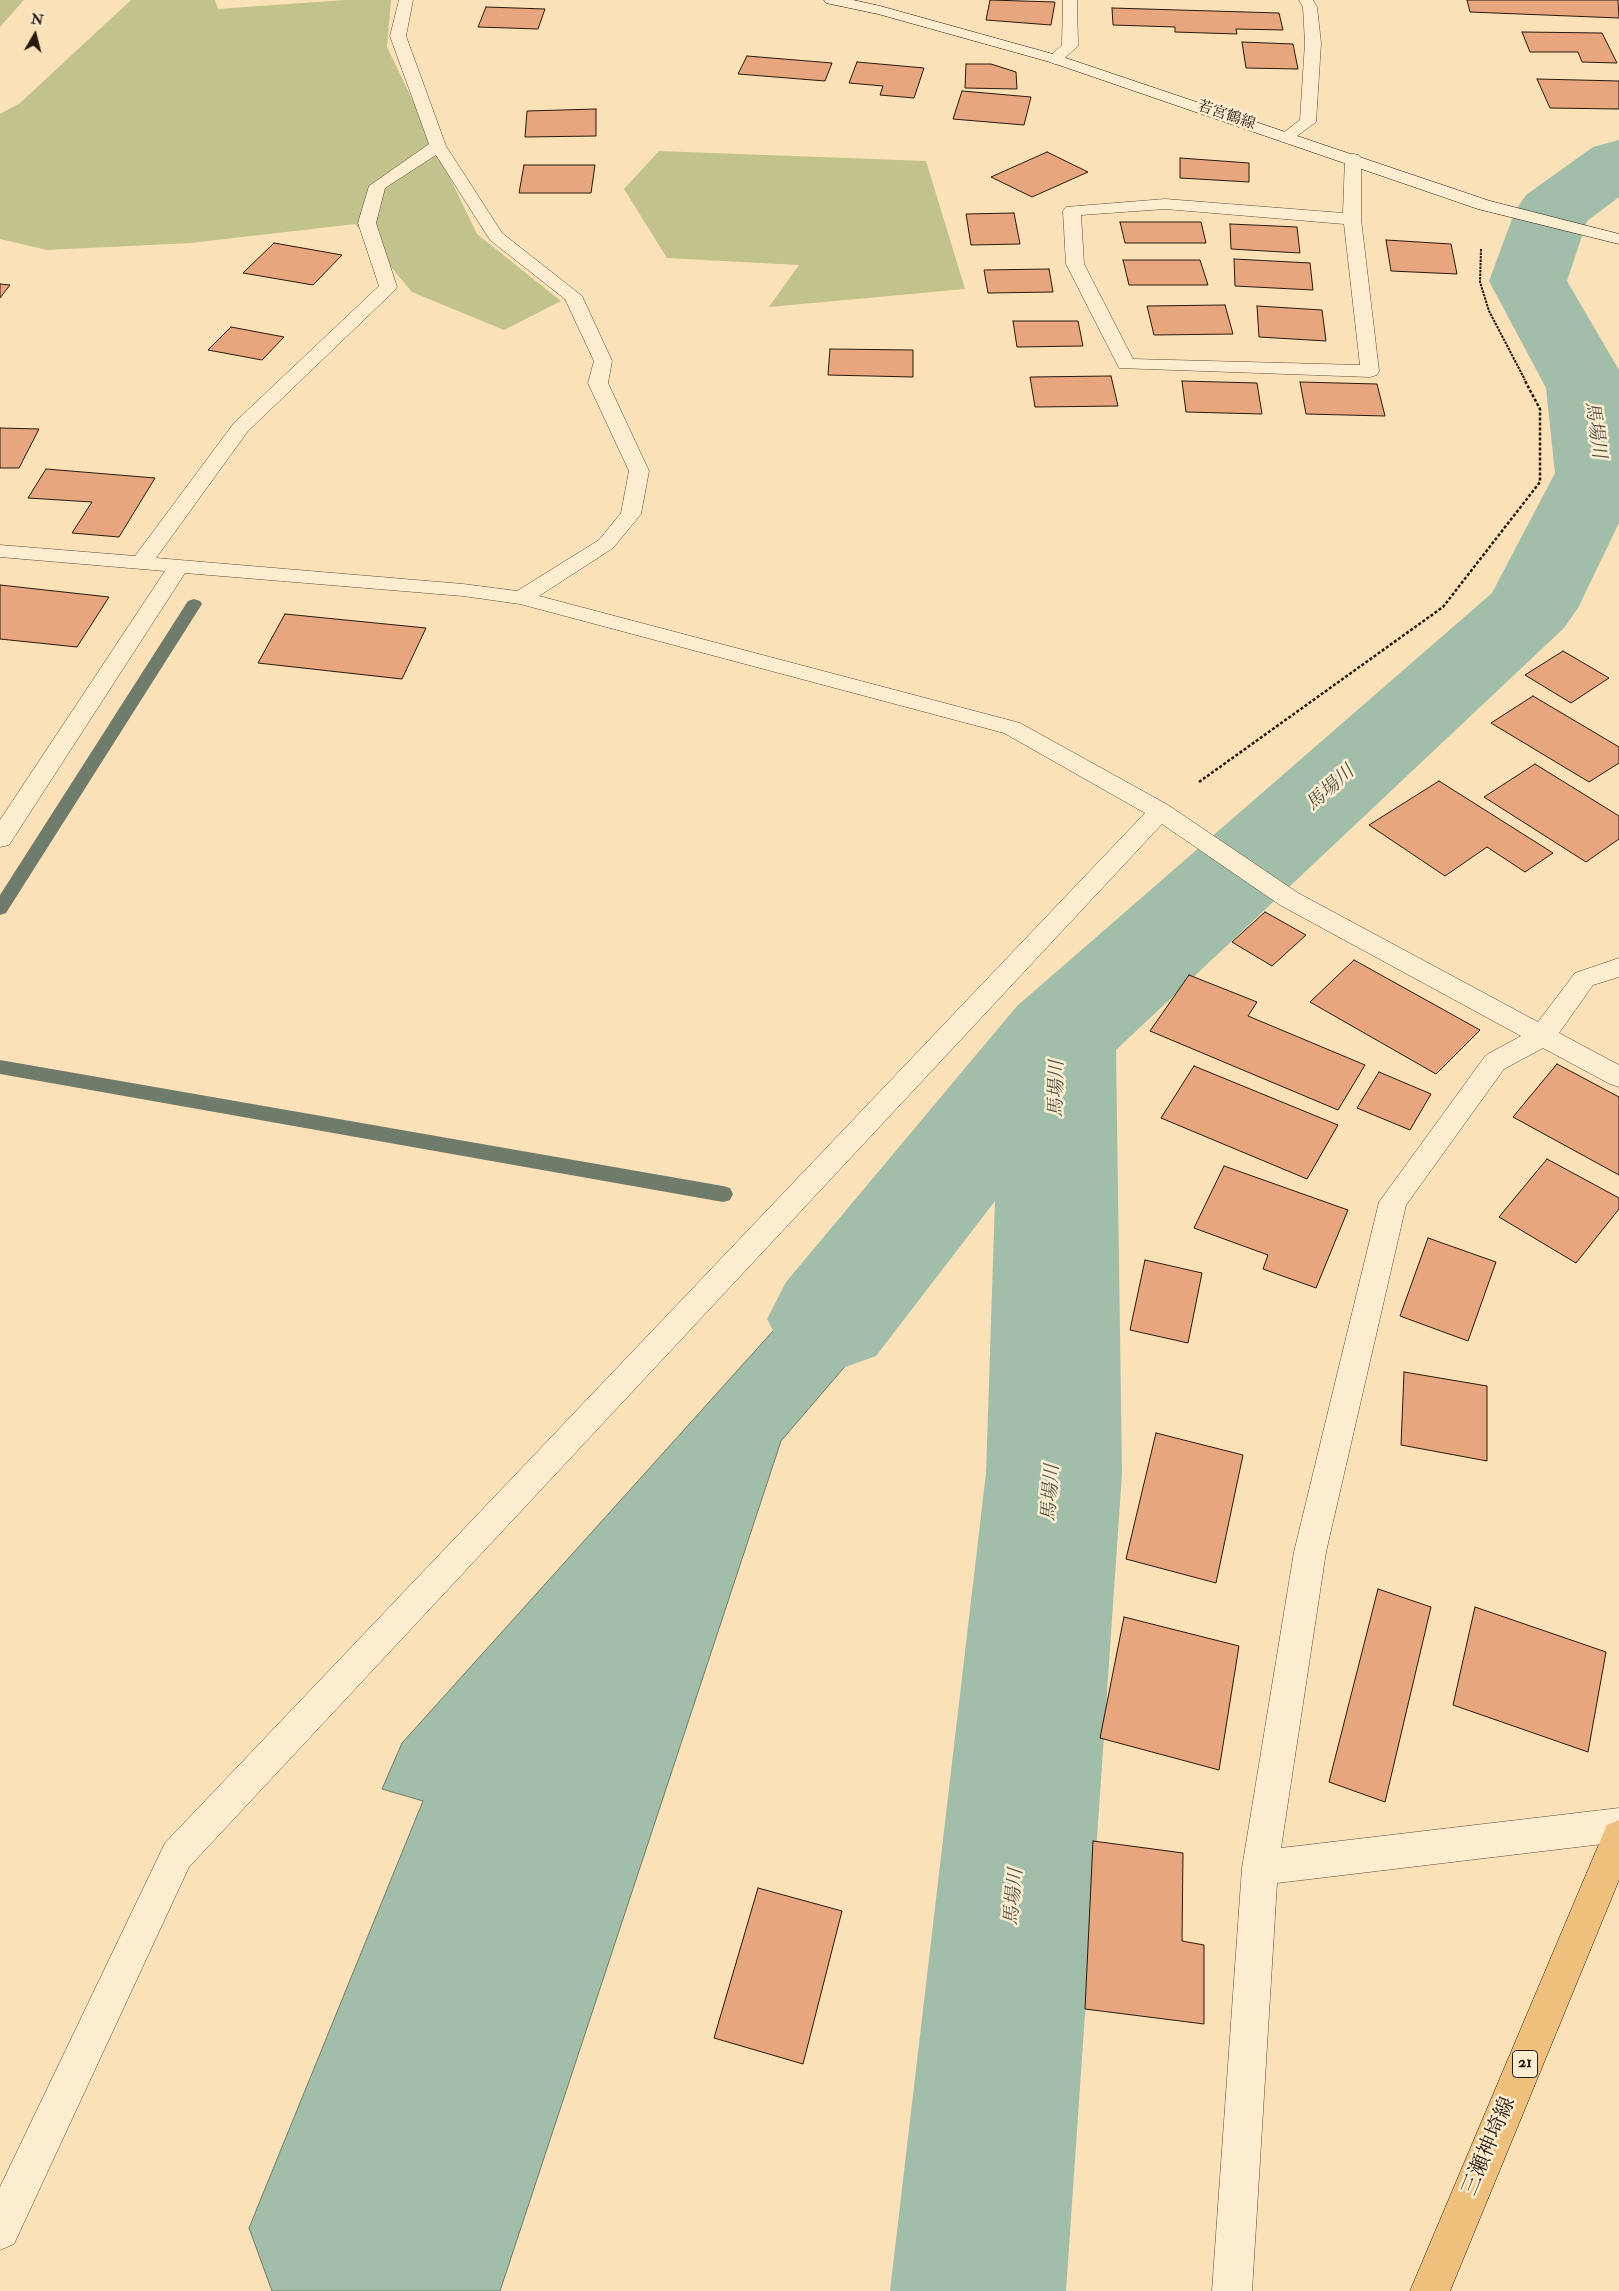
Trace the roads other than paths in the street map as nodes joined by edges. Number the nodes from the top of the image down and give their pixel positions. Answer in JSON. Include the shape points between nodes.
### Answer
{"nodes":[{"id":1,"x":406,"y":0,"type":"edge"},
{"id":2,"x":831,"y":0,"type":"edge"},
{"id":3,"x":1070,"y":0,"type":"edge"},
{"id":4,"x":1306,"y":0,"type":"edge"},
{"id":5,"x":1055,"y":59,"type":"junction"},
{"id":6,"x":1287,"y":136,"type":"junction"},
{"id":7,"x":438,"y":146,"type":"junction"},
{"id":8,"x":1353,"y":159,"type":"junction"},
{"id":9,"x":1352,"y":218,"type":"junction"},
{"id":10,"x":1616,"y":238,"type":"edge"},
{"id":11,"x":0,"y":550,"type":"edge"},
{"id":12,"x":141,"y":563,"type":"junction"},
{"id":13,"x":179,"y":566,"type":"junction"},
{"id":14,"x":521,"y":598,"type":"junction"},
{"id":15,"x":1160,"y":810,"type":"junction"},
{"id":16,"x":0,"y":839,"type":"edge"},
{"id":17,"x":1619,"y":967,"type":"edge"},
{"id":18,"x":1541,"y":1037,"type":"junction"},
{"id":19,"x":1619,"y":1077,"type":"edge"},
{"id":20,"x":1619,"y":1825,"type":"edge"},
{"id":21,"x":1619,"y":1837,"type":"edge"},
{"id":22,"x":1260,"y":1868,"type":"junction"},
{"id":23,"x":0,"y":2230,"type":"edge"},
{"id":24,"x":1232,"y":2291,"type":"edge"},
{"id":25,"x":1430,"y":2291,"type":"edge"}],
"edges":[{"from":1,"to":7,"type":"street","via":[[398,36]]},
{"from":2,"to":5,"type":"street","name":"若宮鶴線","via":[[880,10]]},
{"from":3,"to":5,"type":"street","via":[[1070,46]]},
{"from":4,"to":6,"type":"street","via":[[1310,7],[1313,43],[1308,122]]},
{"from":5,"to":6,"type":"street","name":"若宮鶴線"},
{"from":6,"to":8,"type":"street","name":"若宮鶴線"},
{"from":7,"to":12,"type":"street","via":[[377,186],[367,223],[388,288],[242,427]]},
{"from":7,"to":14,"type":"street","via":[[496,236],[573,296],[602,361],[598,383],[639,471],[632,514],[606,544]]},
{"from":8,"to":9,"type":"street"},
{"from":8,"to":10,"type":"street","name":"若宮鶴線","via":[[1484,205]]},
{"from":9,"to":9,"type":"street","via":[[1165,204],[1072,211],[1076,264],[1126,364],[1370,371]]},
{"from":11,"to":12,"type":"street"},
{"from":12,"to":13,"type":"street"},
{"from":13,"to":14,"type":"street","via":[[463,590]]},
{"from":13,"to":16,"type":"street"},
{"from":14,"to":15,"type":"street","via":[[1012,728]]},
{"from":15,"to":18,"type":"street","via":[[1289,899]]},
{"from":15,"to":23,"type":"street","via":[[177,1856]]},
{"from":17,"to":18,"type":"street","via":[[1584,978]]},
{"from":18,"to":19,"type":"street"},
{"from":18,"to":22,"type":"street","via":[[1495,1062],[1393,1202],[1310,1552]]},
{"from":20,"to":22,"type":"street"},
{"from":21,"to":25,"type":"main road","name":"三瀬神埼線","number":"21"},
{"from":22,"to":24,"type":"street"}]}
